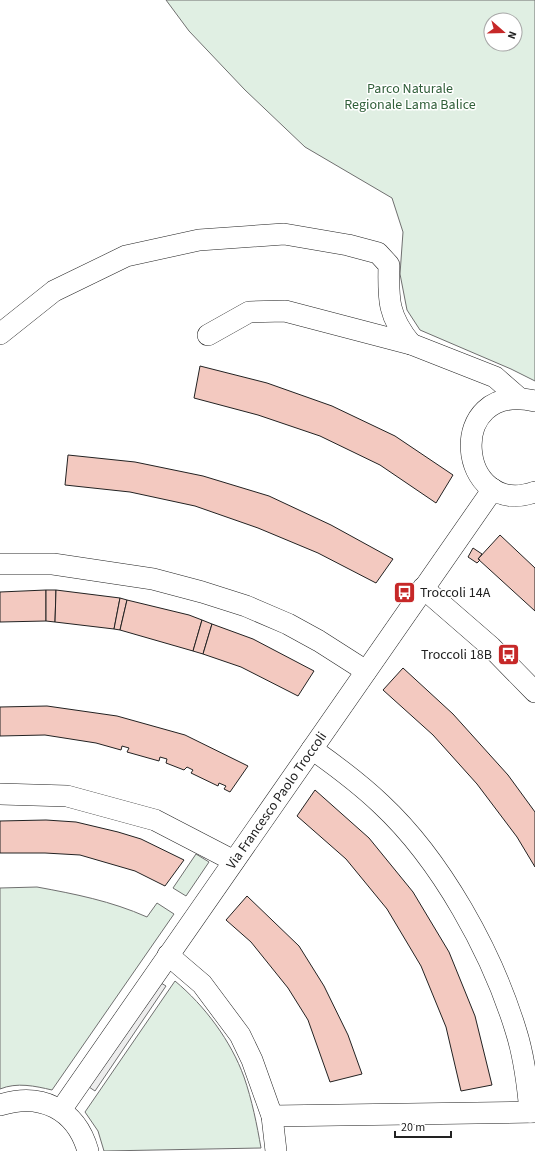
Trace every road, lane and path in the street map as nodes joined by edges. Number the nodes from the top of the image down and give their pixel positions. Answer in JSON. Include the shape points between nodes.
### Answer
{"nodes":[{"id":1,"x":0,"y":334,"type":"edge"},
{"id":2,"x":208,"y":336,"type":"dead end"},
{"id":3,"x":411,"y":344,"type":"junction"},
{"id":4,"x":527,"y":399,"type":"edge"},
{"id":5,"x":493,"y":489,"type":"junction"},
{"id":6,"x":535,"y":492,"type":"edge"},
{"id":7,"x":0,"y":564,"type":"edge"},
{"id":8,"x":423,"y":588,"type":"junction"},
{"id":9,"x":366,"y":670,"type":"junction"},
{"id":10,"x":535,"y":692,"type":"edge"},
{"id":11,"x":312,"y":749,"type":"junction"},
{"id":12,"x":0,"y":794,"type":"edge"},
{"id":13,"x":234,"y":861,"type":"junction"},
{"id":14,"x":168,"y":955,"type":"junction"},
{"id":15,"x":0,"y":1105,"type":"edge"},
{"id":16,"x":61,"y":1110,"type":"junction"},
{"id":17,"x":533,"y":1112,"type":"edge"},
{"id":18,"x":272,"y":1116,"type":"junction"},
{"id":19,"x":88,"y":1151,"type":"edge"},
{"id":20,"x":276,"y":1151,"type":"edge"}],
"edges":[{"from":1,"to":3,"type":"street","via":[[54,291],[126,256],[199,240],[284,234],[378,253],[389,266],[388,299],[398,328]]},
{"from":2,"to":3,"type":"street","via":[[249,312],[285,311]]},
{"from":3,"to":4,"type":"street","via":[[495,377]]},
{"from":4,"to":5,"type":"street","via":[[504,400],[490,406],[473,430],[471,459],[477,473]]},
{"from":5,"to":6,"type":"street","via":[[513,495]]},
{"from":5,"to":8,"type":"street","name":"Via Francesco Paolo Troccoli"},
{"from":7,"to":9,"type":"street","via":[[52,564],[153,579],[202,592],[246,606],[288,624]]},
{"from":8,"to":9,"type":"street","name":"Via Francesco Paolo Troccoli"},
{"from":8,"to":10,"type":"street","via":[[491,647]]},
{"from":9,"to":11,"type":"street","name":"Via Francesco Paolo Troccoli"},
{"from":11,"to":13,"type":"street","name":"Via Francesco Paolo Troccoli"},
{"from":11,"to":17,"type":"street","via":[[382,804],[423,851],[448,887],[488,958],[517,1032]]},
{"from":12,"to":13,"type":"street","via":[[67,796],[148,818]]},
{"from":13,"to":14,"type":"street","name":"Via Francesco Paolo Troccoli"},
{"from":14,"to":16,"type":"street","name":"Via Francesco Paolo Troccoli"},
{"from":14,"to":18,"type":"street","via":[[202,984],[240,1035]]},
{"from":15,"to":16,"type":"street","via":[[24,1100],[37,1101]]},
{"from":16,"to":19,"type":"street","via":[[79,1129]]},
{"from":17,"to":18,"type":"street"},
{"from":18,"to":20,"type":"street"}]}
